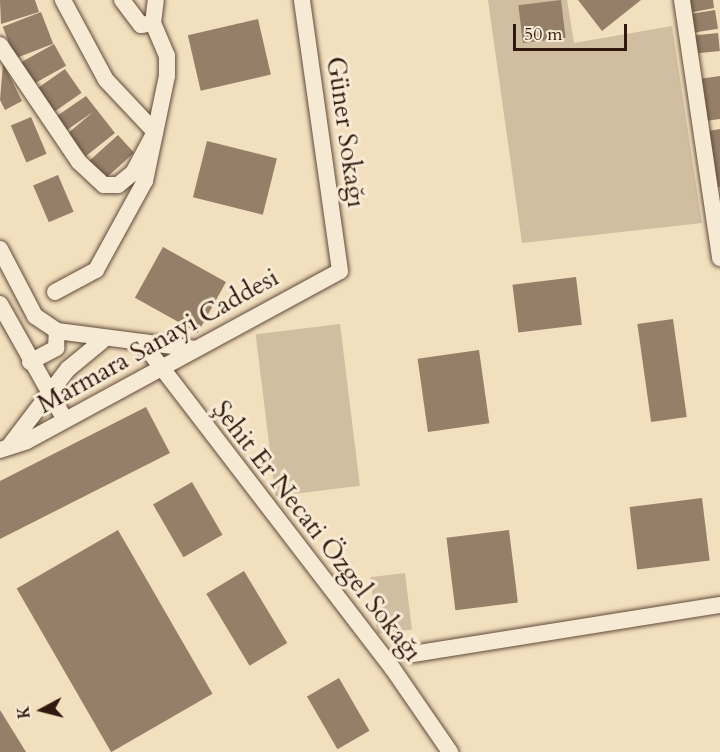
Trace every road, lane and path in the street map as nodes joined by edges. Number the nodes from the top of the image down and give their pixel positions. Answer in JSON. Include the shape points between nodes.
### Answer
{"nodes":[{"id":1,"x":63,"y":0,"type":"edge"},
{"id":2,"x":122,"y":0,"type":"edge"},
{"id":3,"x":156,"y":0,"type":"edge"},
{"id":4,"x":302,"y":0,"type":"edge"},
{"id":5,"x":682,"y":0,"type":"edge"},
{"id":6,"x":153,"y":23,"type":"junction"},
{"id":7,"x":0,"y":45,"type":"edge"},
{"id":8,"x":155,"y":132,"type":"junction"},
{"id":9,"x":718,"y":226,"type":"edge"},
{"id":10,"x":0,"y":249,"type":"edge"},
{"id":11,"x":720,"y":258,"type":"edge"},
{"id":12,"x":340,"y":271,"type":"joint"},
{"id":13,"x":55,"y":292,"type":"dead end"},
{"id":14,"x":0,"y":304,"type":"edge"},
{"id":15,"x":57,"y":331,"type":"junction"},
{"id":16,"x":102,"y":341,"type":"junction"},
{"id":17,"x":142,"y":342,"type":"junction"},
{"id":18,"x":196,"y":349,"type":"junction"},
{"id":19,"x":30,"y":362,"type":"junction"},
{"id":20,"x":160,"y":368,"type":"junction"},
{"id":21,"x":49,"y":395,"type":"junction"},
{"id":22,"x":65,"y":420,"type":"junction"},
{"id":23,"x":5,"y":448,"type":"edge"},
{"id":24,"x":720,"y":605,"type":"edge"},
{"id":25,"x":413,"y":654,"type":"dead end"},
{"id":26,"x":450,"y":752,"type":"edge"}],
"edges":[{"from":1,"to":8,"type":"street","via":[[106,80]]},
{"from":2,"to":6,"type":"street","via":[[137,22]]},
{"from":3,"to":6,"type":"street"},
{"from":4,"to":12,"type":"street","name":"Güner Sokağı"},
{"from":5,"to":9,"type":"street"},
{"from":6,"to":8,"type":"street","via":[[167,76]]},
{"from":7,"to":8,"type":"street","via":[[57,135],[104,184],[118,185],[134,173]]},
{"from":8,"to":13,"type":"street","via":[[145,181],[130,215],[96,270]]},
{"from":9,"to":11,"type":"street"},
{"from":10,"to":15,"type":"street","via":[[34,316]]},
{"from":12,"to":18,"type":"street","name":"Marmara Sanayi Caddesi"},
{"from":14,"to":19,"type":"street"},
{"from":15,"to":16,"type":"street"},
{"from":15,"to":19,"type":"street","via":[[56,348]]},
{"from":16,"to":17,"type":"street"},
{"from":16,"to":21,"type":"street","via":[[68,369]]},
{"from":17,"to":18,"type":"street"},
{"from":17,"to":20,"type":"street","name":"Şehit Er Necati Özgel Sokağı"},
{"from":18,"to":20,"type":"street","name":"Marmara Sanayi Caddesi"},
{"from":19,"to":21,"type":"street"},
{"from":20,"to":22,"type":"street","name":"Marmara Sanayi Caddesi"},
{"from":20,"to":26,"type":"street","name":"Şehit Er Necati Özgel Sokağı","via":[[393,669]]},
{"from":21,"to":22,"type":"street"},
{"from":21,"to":23,"type":"street"},
{"from":22,"to":23,"type":"street","name":"Marmara Sanayi Caddesi"},
{"from":24,"to":25,"type":"street"}]}
